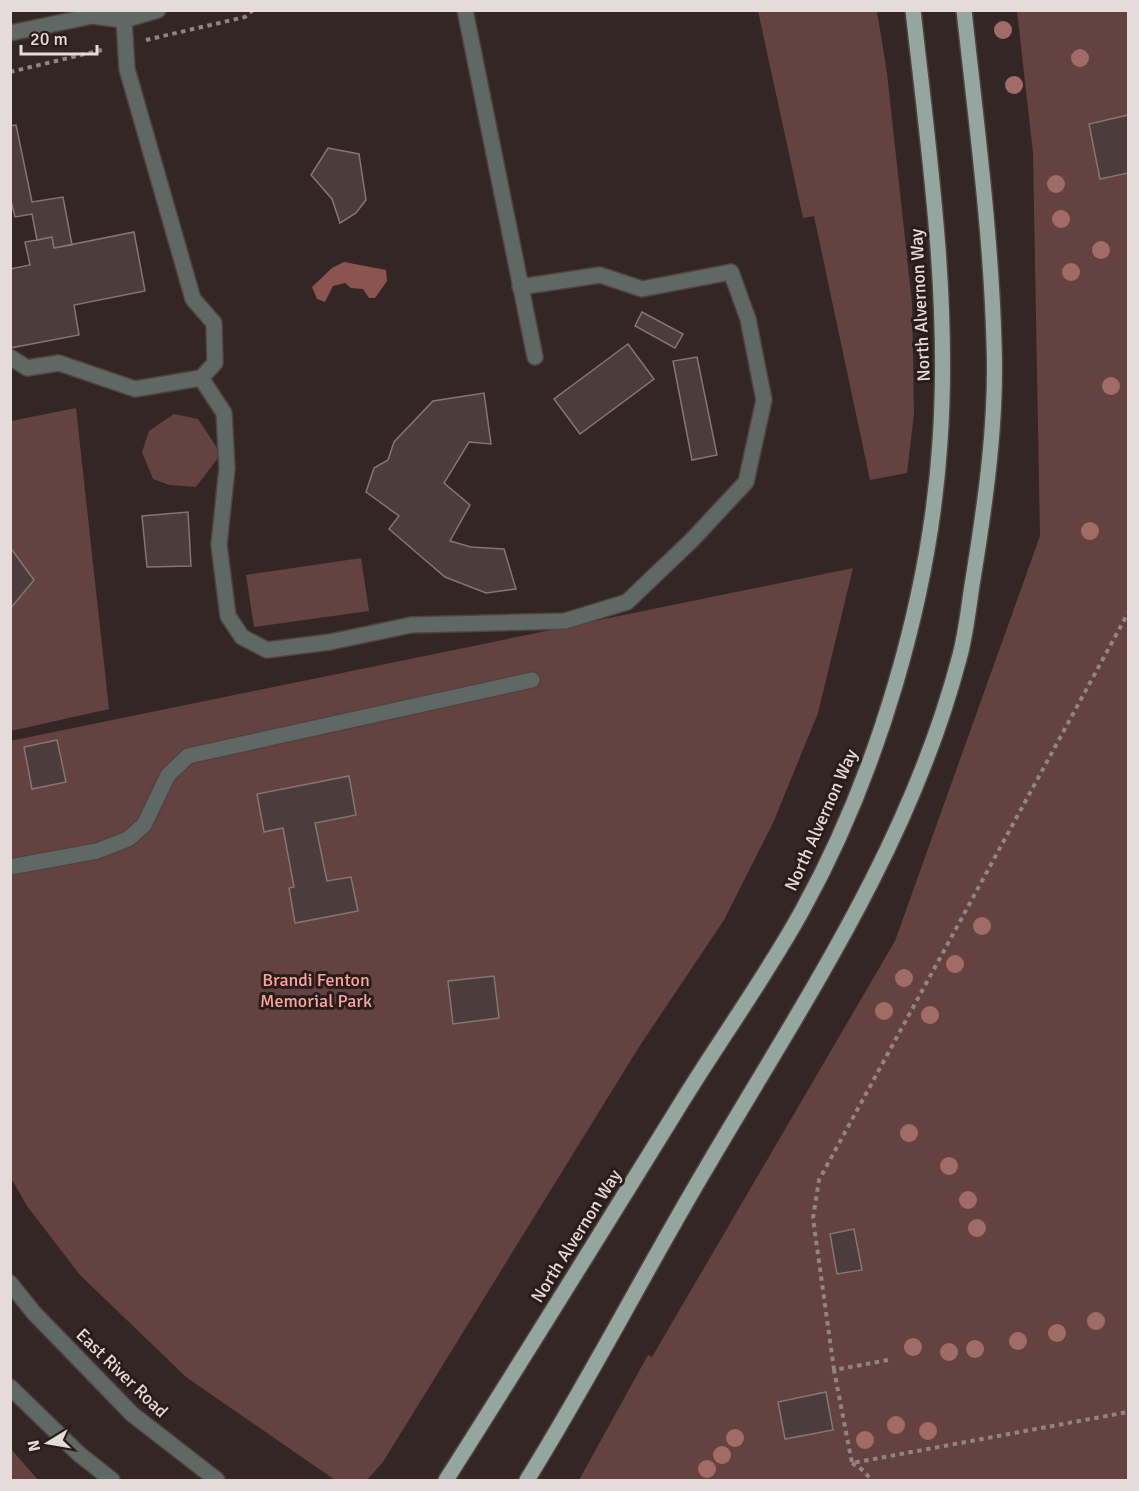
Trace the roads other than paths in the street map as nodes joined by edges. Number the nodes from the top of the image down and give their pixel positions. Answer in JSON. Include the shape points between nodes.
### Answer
{"nodes":[{"id":1,"x":158,"y":10,"type":"edge"},
{"id":2,"x":465,"y":10,"type":"edge"},
{"id":3,"x":913,"y":10,"type":"edge"},
{"id":4,"x":964,"y":10,"type":"edge"},
{"id":5,"x":95,"y":13,"type":"edge"},
{"id":6,"x":124,"y":20,"type":"junction"},
{"id":7,"x":10,"y":33,"type":"edge"},
{"id":8,"x":520,"y":286,"type":"junction"},
{"id":9,"x":10,"y":357,"type":"edge"},
{"id":10,"x":535,"y":357,"type":"dead end"},
{"id":11,"x":201,"y":378,"type":"junction"},
{"id":12,"x":532,"y":680,"type":"dead end"},
{"id":13,"x":10,"y":867,"type":"edge"},
{"id":14,"x":10,"y":1283,"type":"edge"},
{"id":15,"x":10,"y":1387,"type":"edge"},
{"id":16,"x":112,"y":1480,"type":"edge"},
{"id":17,"x":217,"y":1480,"type":"edge"},
{"id":18,"x":446,"y":1480,"type":"edge"},
{"id":19,"x":527,"y":1480,"type":"edge"}],
"edges":[{"from":1,"to":6,"type":"street"},
{"from":2,"to":8,"type":"street"},
{"from":3,"to":18,"type":"main road","name":"North Alvernon Way","via":[[945,359],[940,447],[924,559],[897,678],[859,791],[803,909]]},
{"from":4,"to":19,"type":"main road","via":[[989,244],[995,347],[990,456],[960,657],[917,790],[856,914],[702,1174],[583,1390]]},
{"from":5,"to":6,"type":"street"},
{"from":5,"to":7,"type":"street"},
{"from":6,"to":11,"type":"street","via":[[127,69],[193,299],[214,323],[215,363]]},
{"from":8,"to":10,"type":"street"},
{"from":8,"to":11,"type":"street","via":[[600,275],[642,289],[731,272],[748,319],[764,400],[746,482],[627,602],[565,621],[411,625],[267,650],[243,637],[228,616],[219,545],[227,468],[224,413]]},
{"from":9,"to":11,"type":"street","via":[[27,368],[58,363],[135,389]]},
{"from":12,"to":13,"type":"street","via":[[188,756],[168,775],[144,825],[128,839],[77,856]]},
{"from":14,"to":17,"type":"street","name":"East River Road","via":[[132,1414]]},
{"from":15,"to":16,"type":"street","via":[[79,1454]]}]}
